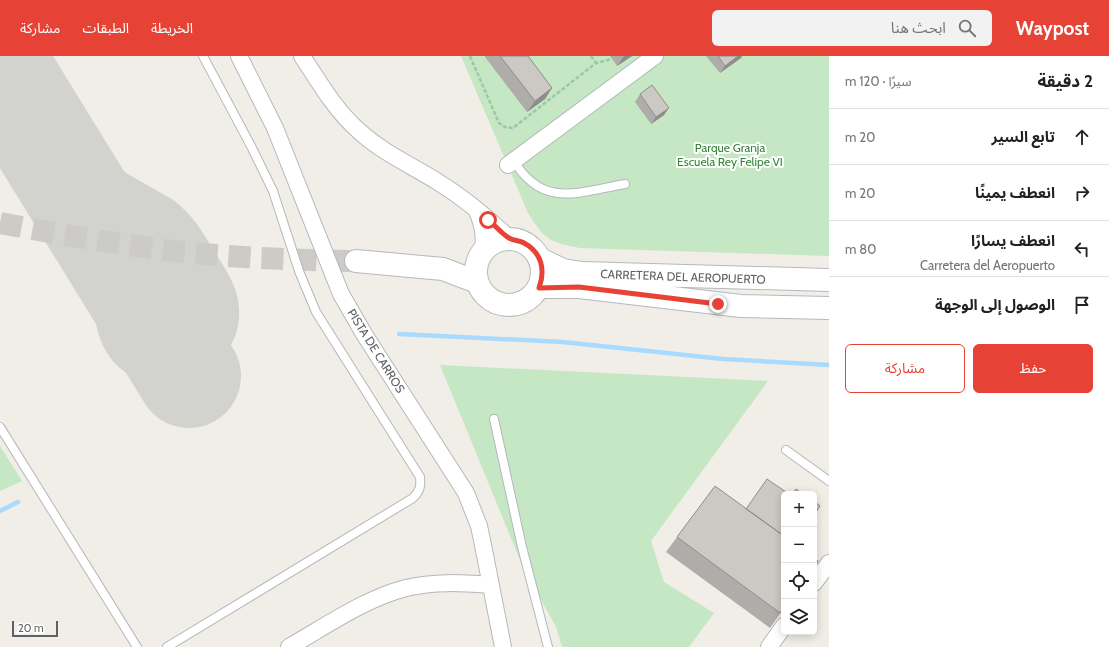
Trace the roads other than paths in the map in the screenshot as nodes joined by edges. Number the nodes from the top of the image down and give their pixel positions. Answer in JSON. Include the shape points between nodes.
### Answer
{"nodes":[{"id":1,"x":203,"y":56,"type":"edge"},
{"id":2,"x":239,"y":56,"type":"edge"},
{"id":3,"x":302,"y":56,"type":"edge"},
{"id":4,"x":655,"y":56,"type":"edge"},
{"id":5,"x":511,"y":163,"type":"joint"},
{"id":6,"x":625,"y":184,"type":"dead end"},
{"id":7,"x":477,"y":211,"type":"junction"},
{"id":8,"x":510,"y":239,"type":"junction"},
{"id":9,"x":481,"y":255,"type":"junction"},
{"id":10,"x":540,"y":259,"type":"junction"},
{"id":11,"x":356,"y":261,"type":"tunnel mouth"},
{"id":12,"x":443,"y":269,"type":"junction"},
{"id":13,"x":829,"y":280,"type":"edge"},
{"id":14,"x":477,"y":282,"type":"junction"},
{"id":15,"x":539,"y":288,"type":"junction"},
{"id":16,"x":829,"y":308,"type":"edge"},
{"id":17,"x":494,"y":419,"type":"dead end"},
{"id":18,"x":0,"y":427,"type":"edge"},
{"id":19,"x":786,"y":450,"type":"dead end"},
{"id":20,"x":829,"y":481,"type":"edge"},
{"id":21,"x":829,"y":563,"type":"edge"},
{"id":22,"x":817,"y":579,"type":"edge"},
{"id":23,"x":491,"y":585,"type":"junction"},
{"id":24,"x":781,"y":630,"type":"edge"},
{"id":25,"x":137,"y":647,"type":"edge"},
{"id":26,"x":167,"y":647,"type":"edge"},
{"id":27,"x":289,"y":647,"type":"edge"},
{"id":28,"x":503,"y":647,"type":"edge"},
{"id":29,"x":548,"y":647,"type":"edge"},
{"id":30,"x":769,"y":647,"type":"edge"}],
"edges":[{"from":1,"to":26,"type":"lane","via":[[273,191],[299,271],[316,312],[420,477],[421,485],[413,498]]},
{"from":2,"to":23,"type":"street","name":"PISTA DE CARROS","via":[[275,128],[342,294],[364,334],[466,493],[479,526]]},
{"from":3,"to":7,"type":"street","via":[[337,108],[358,131],[382,150],[437,181]]},
{"from":4,"to":5,"type":"street"},
{"from":5,"to":6,"type":"lane","via":[[537,186],[565,195]]},
{"from":7,"to":8,"type":"street"},
{"from":7,"to":9,"type":"street","via":[[485,237]]},
{"from":8,"to":9,"type":"main road","via":[[500,240]]},
{"from":8,"to":10,"type":"main road","via":[[522,242],[533,249]]},
{"from":9,"to":12,"type":"main road"},
{"from":9,"to":14,"type":"main road","via":[[476,267]]},
{"from":10,"to":13,"type":"main road","name":"CARRETERA DEL AEROPUERTO","via":[[563,270],[582,273]]},
{"from":10,"to":15,"type":"main road","via":[[542,274]]},
{"from":11,"to":12,"type":"main road"},
{"from":12,"to":14,"type":"main road"},
{"from":14,"to":15,"type":"main road","via":[[484,295],[493,302],[513,306],[533,296]]},
{"from":15,"to":16,"type":"main road","name":"CARRETERA DEL AEROPUERTO","via":[[579,287],[741,306]]},
{"from":17,"to":29,"type":"lane","via":[[522,547]]},
{"from":18,"to":25,"type":"lane"},
{"from":19,"to":20,"type":"lane"},
{"from":21,"to":22,"type":"street"},
{"from":23,"to":27,"type":"street","via":[[430,584],[406,588],[377,598]]},
{"from":23,"to":28,"type":"street","name":"PISTA DE CARROS"},
{"from":24,"to":30,"type":"street"}]}
